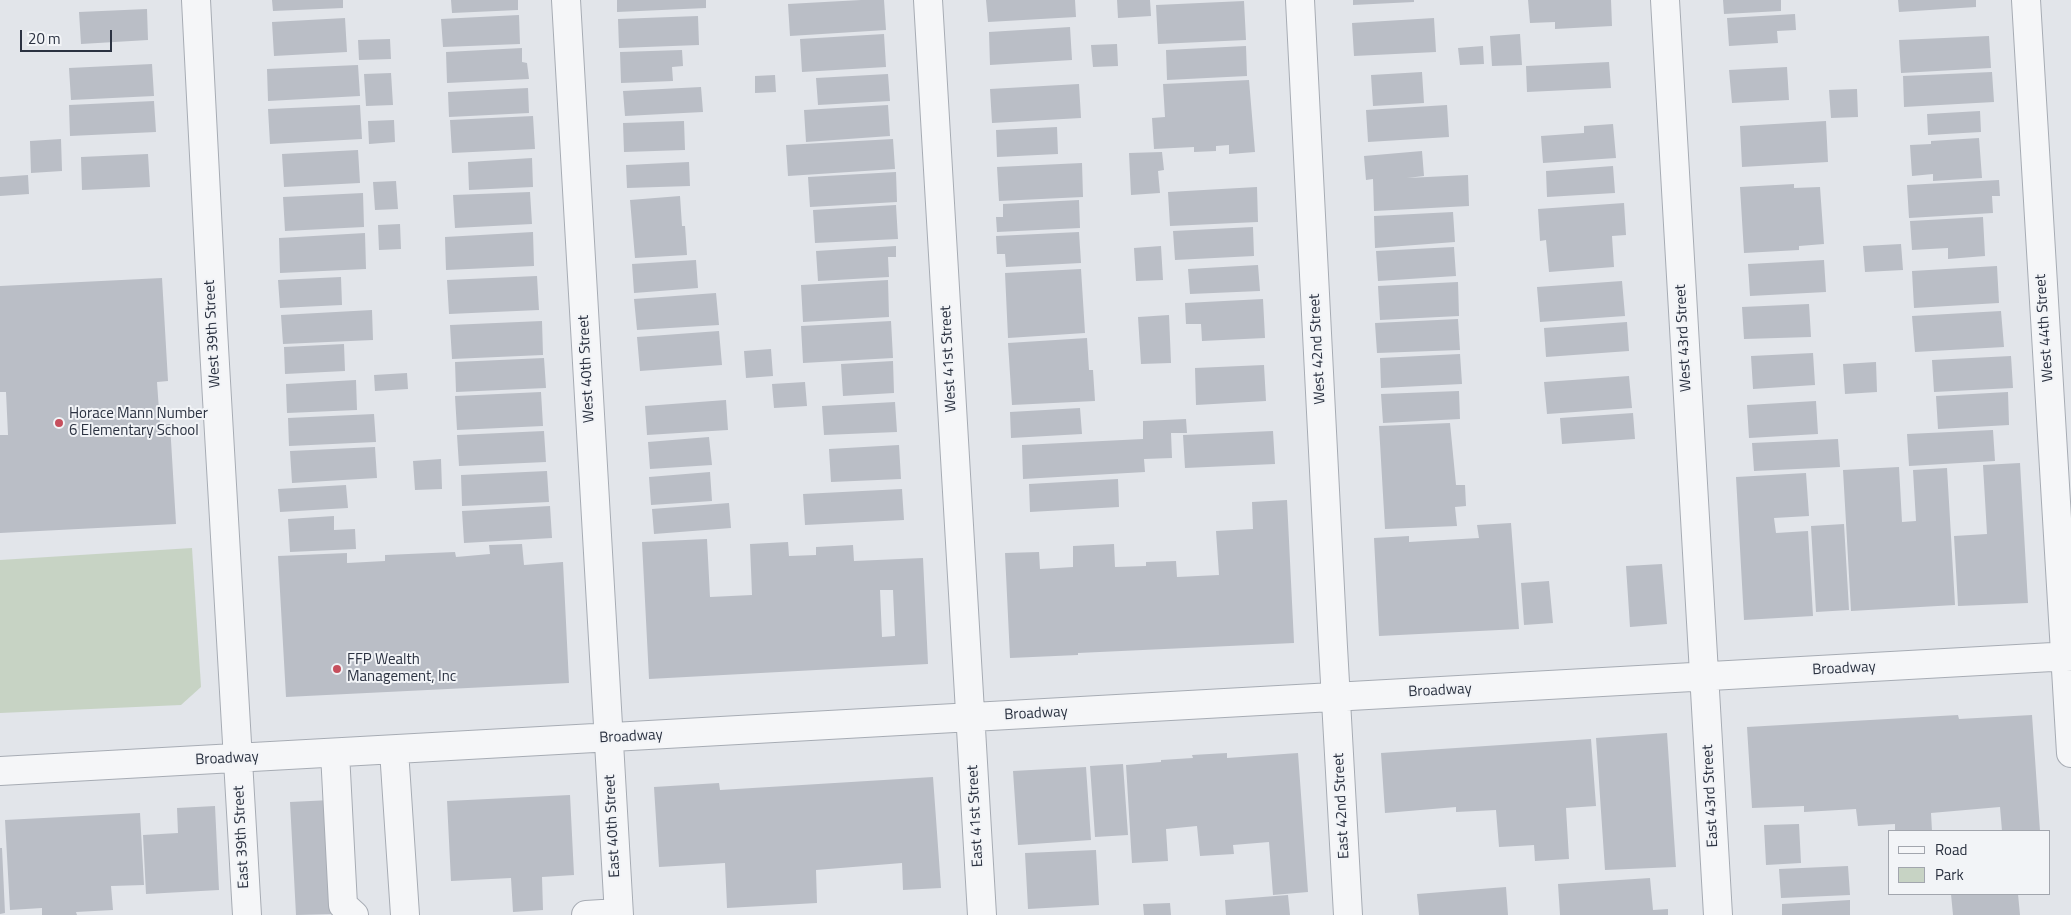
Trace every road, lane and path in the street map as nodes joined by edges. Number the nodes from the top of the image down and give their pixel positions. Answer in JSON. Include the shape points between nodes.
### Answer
{"nodes":[{"id":1,"x":196,"y":0,"type":"edge"},
{"id":2,"x":566,"y":0,"type":"edge"},
{"id":3,"x":928,"y":0,"type":"edge"},
{"id":4,"x":1300,"y":0,"type":"edge"},
{"id":5,"x":1665,"y":0,"type":"edge"},
{"id":6,"x":2026,"y":0,"type":"edge"},
{"id":7,"x":2068,"y":656,"type":"edge"},
{"id":8,"x":1704,"y":677,"type":"junction"},
{"id":9,"x":1336,"y":698,"type":"junction"},
{"id":10,"x":970,"y":718,"type":"junction"},
{"id":11,"x":608,"y":738,"type":"junction"},
{"id":12,"x":394,"y":750,"type":"junction"},
{"id":13,"x":334,"y":753,"type":"junction"},
{"id":14,"x":2071,"y":753,"type":"edge"},
{"id":15,"x":238,"y":758,"type":"junction"},
{"id":16,"x":0,"y":771,"type":"edge"},
{"id":17,"x":618,"y":914,"type":"edge"},
{"id":18,"x":247,"y":915,"type":"edge"},
{"id":19,"x":354,"y":915,"type":"edge"},
{"id":20,"x":405,"y":915,"type":"edge"},
{"id":21,"x":586,"y":915,"type":"edge"},
{"id":22,"x":982,"y":915,"type":"edge"},
{"id":23,"x":1348,"y":915,"type":"edge"},
{"id":24,"x":1718,"y":915,"type":"edge"}],
"edges":[{"from":1,"to":15,"type":"street","name":"West 39th Street"},
{"from":2,"to":11,"type":"street","name":"West 40th Street"},
{"from":3,"to":10,"type":"street","name":"West 41st Street"},
{"from":4,"to":9,"type":"street","name":"West 42nd Street"},
{"from":5,"to":8,"type":"street","name":"West 43rd Street"},
{"from":6,"to":7,"type":"street","name":"West 44th Street"},
{"from":7,"to":8,"type":"street","name":"Broadway"},
{"from":7,"to":14,"type":"street","name":"West 44th Street"},
{"from":8,"to":9,"type":"street","name":"Broadway"},
{"from":8,"to":24,"type":"street","name":"East 43rd Street"},
{"from":9,"to":10,"type":"street","name":"Broadway"},
{"from":9,"to":23,"type":"street","name":"East 42nd Street"},
{"from":10,"to":11,"type":"street","name":"Broadway"},
{"from":10,"to":22,"type":"street","name":"East 41st Street"},
{"from":11,"to":12,"type":"street","name":"Broadway"},
{"from":11,"to":17,"type":"street","name":"East 40th Street"},
{"from":12,"to":13,"type":"street","name":"Broadway"},
{"from":12,"to":20,"type":"street"},
{"from":13,"to":15,"type":"street","name":"Broadway"},
{"from":13,"to":19,"type":"street","via":[[343,905]]},
{"from":15,"to":16,"type":"street","name":"Broadway"},
{"from":15,"to":18,"type":"street","name":"East 39th Street"},
{"from":17,"to":21,"type":"street"}]}
